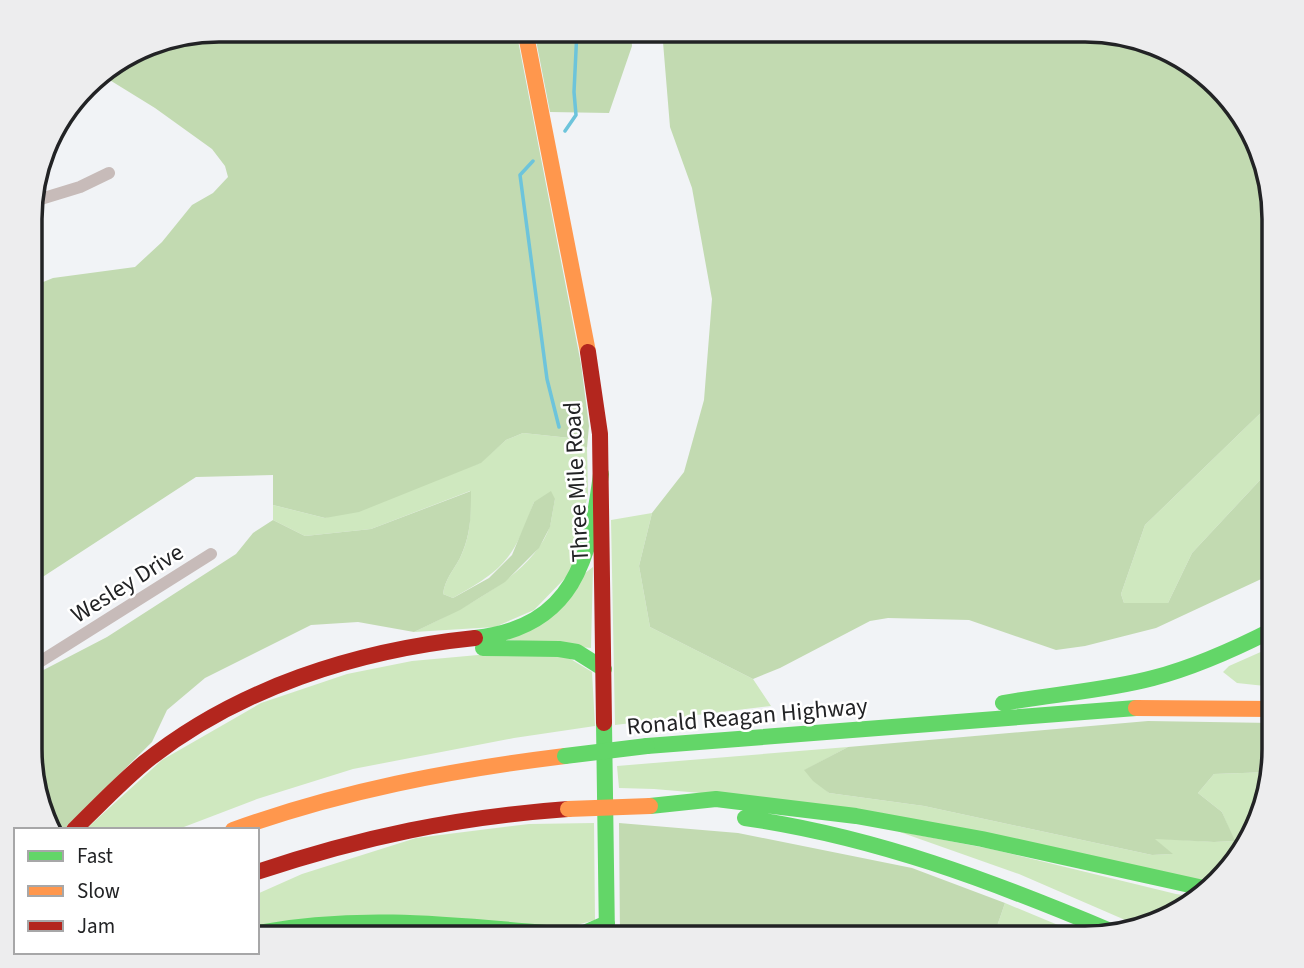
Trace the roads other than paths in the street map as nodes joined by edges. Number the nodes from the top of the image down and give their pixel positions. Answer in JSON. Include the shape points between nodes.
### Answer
{"nodes":[{"id":1,"x":527,"y":42,"type":"edge"},
{"id":2,"x":109,"y":173,"type":"dead end"},
{"id":3,"x":44,"y":198,"type":"edge"},
{"id":4,"x":601,"y":474,"type":"junction"},
{"id":5,"x":211,"y":555,"type":"dead end"},
{"id":6,"x":1262,"y":635,"type":"edge"},
{"id":7,"x":430,"y":646,"type":"junction"},
{"id":8,"x":42,"y":661,"type":"edge"},
{"id":9,"x":604,"y":669,"type":"junction"},
{"id":10,"x":1262,"y":709,"type":"edge"},
{"id":11,"x":894,"y":726,"type":"junction"},
{"id":12,"x":650,"y":807,"type":"junction"},
{"id":13,"x":76,"y":828,"type":"edge"},
{"id":14,"x":239,"y":828,"type":"edge"},
{"id":15,"x":259,"y":871,"type":"edge"},
{"id":16,"x":1196,"y":886,"type":"edge"},
{"id":17,"x":1052,"y":906,"type":"junction"},
{"id":18,"x":1097,"y":925,"type":"edge"},
{"id":19,"x":299,"y":926,"type":"edge"},
{"id":20,"x":453,"y":926,"type":"edge"},
{"id":21,"x":607,"y":926,"type":"edge"},
{"id":22,"x":1087,"y":926,"type":"edge"}],
"edges":[{"from":1,"to":4,"type":"main road","name":"Three Mile Road","via":[[594,383]]},
{"from":2,"to":3,"type":"street"},
{"from":4,"to":7,"type":"main road","via":[[586,558],[562,597],[530,624]]},
{"from":4,"to":9,"type":"main road","name":"Three Mile Road"},
{"from":5,"to":8,"type":"street","name":"Wesley Drive"},
{"from":6,"to":11,"type":"main road","via":[[1155,677]]},
{"from":7,"to":9,"type":"main road","via":[[559,649],[577,652]]},
{"from":7,"to":13,"type":"main road","via":[[324,668],[263,691],[155,755]]},
{"from":9,"to":21,"type":"main road","name":"Three Mile Road"},
{"from":10,"to":11,"type":"main road","name":"Ronald Reagan Highway","via":[[1139,708]]},
{"from":11,"to":14,"type":"main road","name":"Ronald Reagan Highway","bridge":true,"via":[[647,746],[448,771],[328,797]]},
{"from":12,"to":15,"type":"main road","bridge":true,"via":[[488,815],[379,835]]},
{"from":12,"to":16,"type":"main road","via":[[716,799],[856,816]]},
{"from":12,"to":17,"type":"main road","via":[[754,819],[877,845]]},
{"from":17,"to":18,"type":"main road"},
{"from":17,"to":22,"type":"main road"},
{"from":19,"to":20,"type":"main road","via":[[364,920]]}]}
